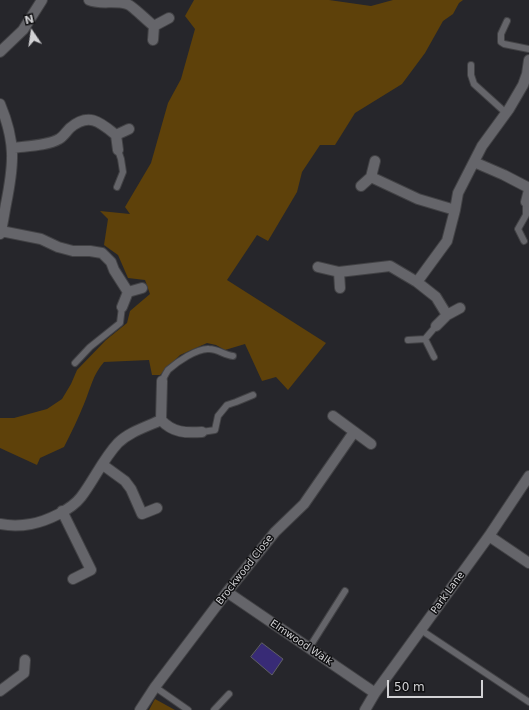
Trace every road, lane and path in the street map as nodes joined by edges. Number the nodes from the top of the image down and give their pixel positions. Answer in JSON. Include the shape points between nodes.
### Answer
{"nodes":[{"id":1,"x":42,"y":0,"type":"edge"},
{"id":2,"x":89,"y":0,"type":"edge"},
{"id":3,"x":169,"y":18,"type":"dead end"},
{"id":4,"x":507,"y":21,"type":"dead end"},
{"id":5,"x":154,"y":26,"type":"junction"},
{"id":6,"x":153,"y":40,"type":"dead end"},
{"id":7,"x":529,"y":49,"type":"edge"},
{"id":8,"x":0,"y":52,"type":"edge"},
{"id":9,"x":529,"y":60,"type":"edge"},
{"id":10,"x":471,"y":65,"type":"dead end"},
{"id":11,"x":527,"y":78,"type":"edge"},
{"id":12,"x":0,"y":104,"type":"edge"},
{"id":13,"x":506,"y":113,"type":"junction"},
{"id":14,"x":129,"y":129,"type":"dead end"},
{"id":15,"x":116,"y":135,"type":"junction"},
{"id":16,"x":12,"y":148,"type":"junction"},
{"id":17,"x":118,"y":150,"type":"joint"},
{"id":18,"x":375,"y":161,"type":"dead end"},
{"id":19,"x":474,"y":162,"type":"junction"},
{"id":20,"x":371,"y":177,"type":"junction"},
{"id":21,"x":361,"y":186,"type":"dead end"},
{"id":22,"x":117,"y":187,"type":"dead end"},
{"id":23,"x":529,"y":189,"type":"edge"},
{"id":24,"x":526,"y":202,"type":"joint"},
{"id":25,"x":455,"y":210,"type":"junction"},
{"id":26,"x":0,"y":232,"type":"edge"},
{"id":27,"x":524,"y":241,"type":"dead end"},
{"id":28,"x":318,"y":267,"type":"dead end"},
{"id":29,"x":339,"y":272,"type":"junction"},
{"id":30,"x":417,"y":282,"type":"junction"},
{"id":31,"x":142,"y":288,"type":"dead end"},
{"id":32,"x":340,"y":288,"type":"dead end"},
{"id":33,"x":128,"y":292,"type":"junction"},
{"id":34,"x":122,"y":307,"type":"joint"},
{"id":35,"x":460,"y":308,"type":"dead end"},
{"id":36,"x":447,"y":315,"type":"junction"},
{"id":37,"x":436,"y":326,"type":"joint"},
{"id":38,"x":425,"y":339,"type":"junction"},
{"id":39,"x":408,"y":340,"type":"dead end"},
{"id":40,"x":233,"y":356,"type":"dead end"},
{"id":41,"x":434,"y":357,"type":"dead end"},
{"id":42,"x":75,"y":363,"type":"dead end"},
{"id":43,"x":162,"y":381,"type":"joint"},
{"id":44,"x":252,"y":395,"type":"dead end"},
{"id":45,"x":333,"y":416,"type":"dead end"},
{"id":46,"x":161,"y":420,"type":"junction"},
{"id":47,"x":202,"y":432,"type":"joint"},
{"id":48,"x":354,"y":432,"type":"junction"},
{"id":49,"x":371,"y":444,"type":"dead end"},
{"id":50,"x":103,"y":465,"type":"junction"},
{"id":51,"x":529,"y":476,"type":"edge"},
{"id":52,"x":157,"y":508,"type":"dead end"},
{"id":53,"x":62,"y":511,"type":"junction"},
{"id":54,"x":0,"y":524,"type":"edge"},
{"id":55,"x":489,"y":536,"type":"junction"},
{"id":56,"x":529,"y":563,"type":"edge"},
{"id":57,"x":73,"y":579,"type":"dead end"},
{"id":58,"x":345,"y":591,"type":"dead end"},
{"id":59,"x":227,"y":592,"type":"junction"},
{"id":60,"x":421,"y":630,"type":"junction"},
{"id":61,"x":309,"y":648,"type":"junction"},
{"id":62,"x":26,"y":660,"type":"dead end"},
{"id":63,"x":155,"y":687,"type":"junction"},
{"id":64,"x":0,"y":691,"type":"edge"},
{"id":65,"x":376,"y":693,"type":"junction"},
{"id":66,"x":229,"y":694,"type":"dead end"},
{"id":67,"x":529,"y":702,"type":"edge"},
{"id":68,"x":140,"y":710,"type":"edge"},
{"id":69,"x":188,"y":710,"type":"edge"},
{"id":70,"x":214,"y":710,"type":"edge"},
{"id":71,"x":365,"y":710,"type":"edge"}],
"edges":[{"from":1,"to":8,"type":"street","via":[[23,30]]},
{"from":2,"to":5,"type":"street","via":[[94,3],[128,4]]},
{"from":3,"to":5,"type":"street"},
{"from":4,"to":7,"type":"lane","via":[[501,34],[502,42]]},
{"from":5,"to":6,"type":"street"},
{"from":9,"to":11,"type":"street"},
{"from":10,"to":13,"type":"lane","via":[[474,84]]},
{"from":11,"to":13,"type":"street"},
{"from":12,"to":16,"type":"street","via":[[10,131]]},
{"from":13,"to":19,"type":"street","via":[[482,146]]},
{"from":14,"to":15,"type":"street"},
{"from":15,"to":16,"type":"street","via":[[100,121],[90,120],[79,122],[59,139]]},
{"from":15,"to":17,"type":"street"},
{"from":16,"to":26,"type":"street","via":[[12,167]]},
{"from":17,"to":22,"type":"lane","via":[[123,172]]},
{"from":18,"to":20,"type":"street"},
{"from":19,"to":23,"type":"street"},
{"from":19,"to":25,"type":"street","via":[[458,193]]},
{"from":20,"to":21,"type":"street"},
{"from":20,"to":25,"type":"street","via":[[418,199]]},
{"from":23,"to":24,"type":"street"},
{"from":24,"to":27,"type":"lane","via":[[526,216],[518,229]]},
{"from":25,"to":30,"type":"street","via":[[447,241]]},
{"from":26,"to":33,"type":"street","via":[[41,239],[58,248],[102,253],[111,262]]},
{"from":28,"to":29,"type":"street"},
{"from":29,"to":30,"type":"street","via":[[390,266]]},
{"from":29,"to":32,"type":"street"},
{"from":30,"to":36,"type":"street","via":[[436,297]]},
{"from":31,"to":33,"type":"street"},
{"from":33,"to":34,"type":"street"},
{"from":34,"to":42,"type":"lane","via":[[120,323]]},
{"from":35,"to":36,"type":"street"},
{"from":36,"to":37,"type":"street"},
{"from":37,"to":38,"type":"lane"},
{"from":38,"to":39,"type":"lane"},
{"from":38,"to":41,"type":"lane"},
{"from":40,"to":43,"type":"lane","via":[[225,355],[218,350],[200,350],[182,359],[168,371]]},
{"from":43,"to":46,"type":"street"},
{"from":44,"to":47,"type":"lane","via":[[227,405],[218,416],[215,430]]},
{"from":45,"to":48,"type":"street"},
{"from":46,"to":47,"type":"street","via":[[168,427],[177,430],[189,433]]},
{"from":46,"to":50,"type":"street","via":[[127,436],[111,452]]},
{"from":48,"to":49,"type":"street"},
{"from":48,"to":59,"type":"street","name":"Brockwood Close","via":[[304,504],[275,532]]},
{"from":50,"to":52,"type":"street","via":[[125,481],[142,514]]},
{"from":50,"to":53,"type":"street","via":[[81,497]]},
{"from":51,"to":55,"type":"street","name":"Park Lane"},
{"from":53,"to":54,"type":"street","via":[[31,524]]},
{"from":53,"to":57,"type":"street","via":[[91,570]]},
{"from":55,"to":56,"type":"street"},
{"from":55,"to":60,"type":"street","name":"Park Lane"},
{"from":58,"to":61,"type":"lane"},
{"from":59,"to":61,"type":"street","name":"Elmwood Walk"},
{"from":59,"to":63,"type":"street","name":"Brockwood Close"},
{"from":60,"to":65,"type":"street","name":"Park Lane"},
{"from":60,"to":67,"type":"lane"},
{"from":61,"to":65,"type":"street","name":"Elmwood Walk"},
{"from":62,"to":64,"type":"street","via":[[24,673]]},
{"from":63,"to":68,"type":"street","name":"Brockwood Close"},
{"from":63,"to":69,"type":"lane"},
{"from":65,"to":71,"type":"street","name":"Park Lane"},
{"from":66,"to":70,"type":"lane"}]}
